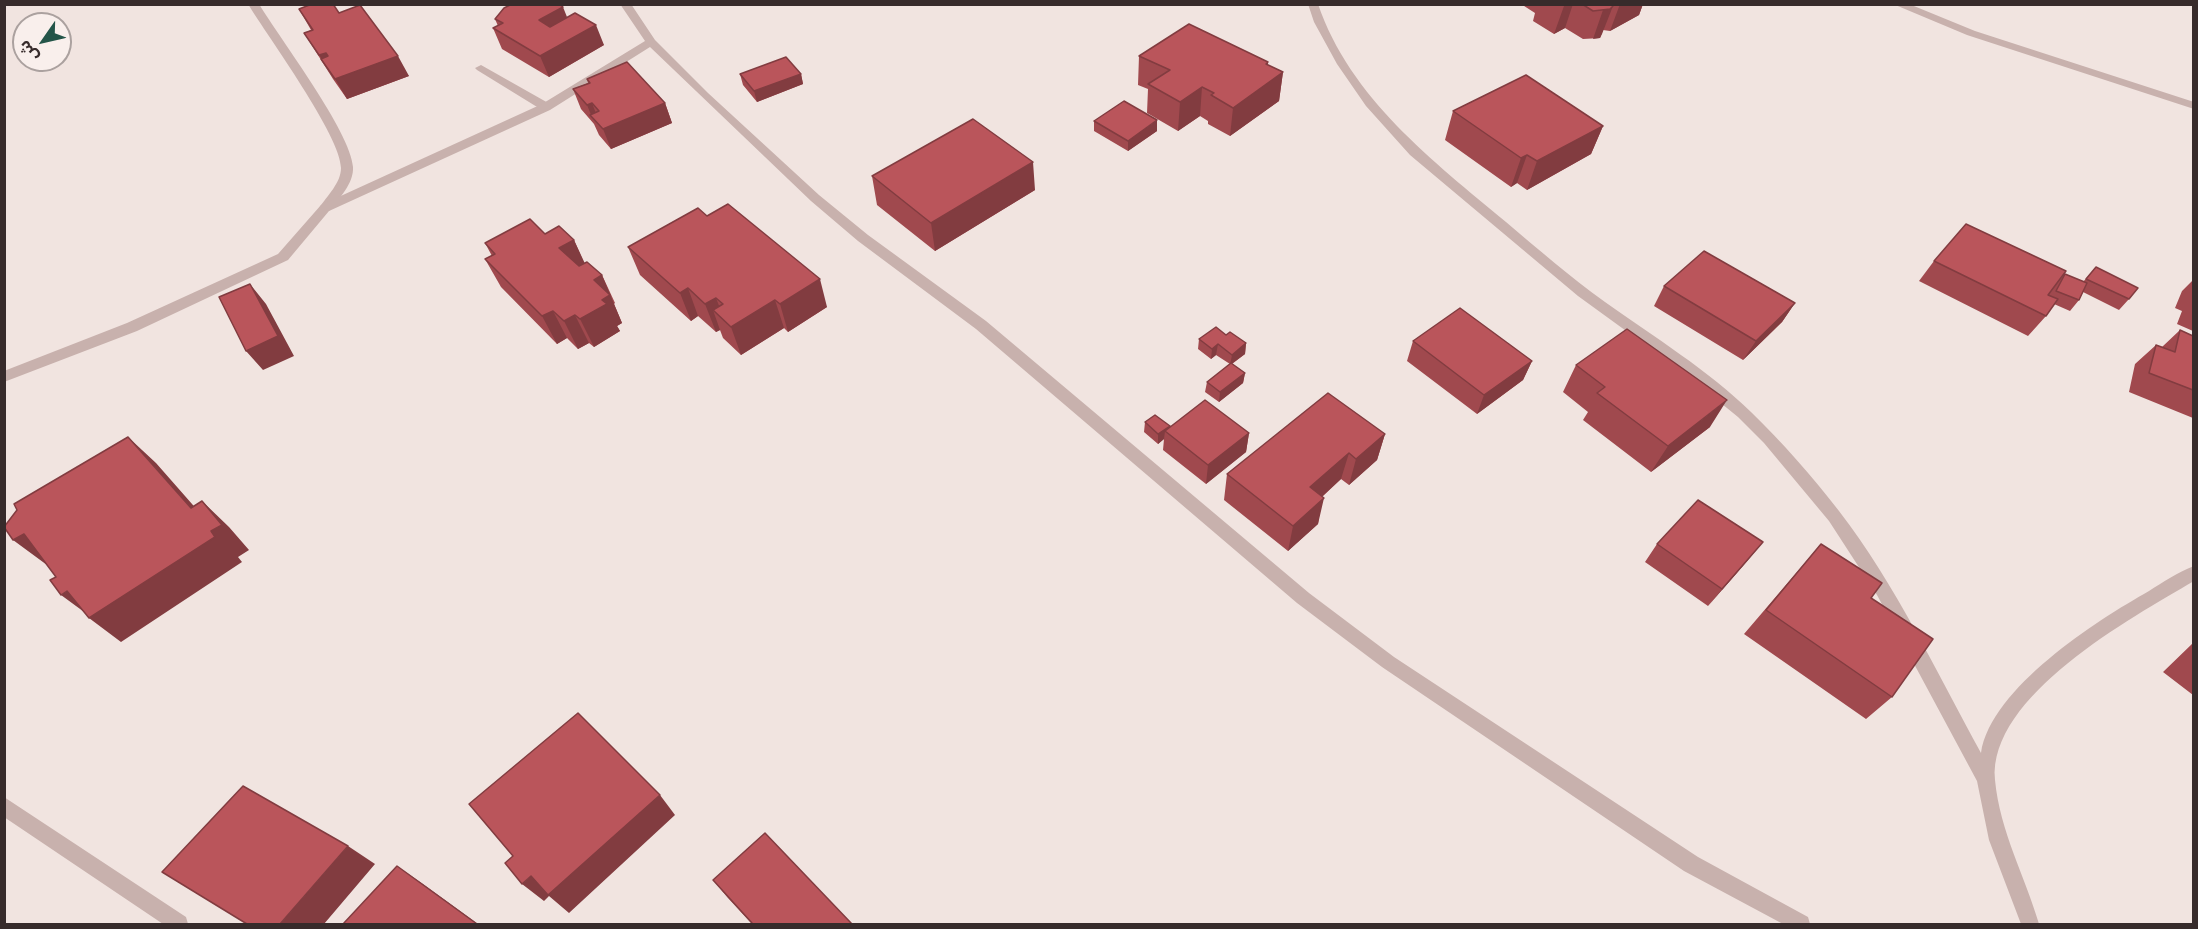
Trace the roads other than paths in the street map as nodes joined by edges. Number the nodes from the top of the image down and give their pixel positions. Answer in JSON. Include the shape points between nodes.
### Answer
{"nodes":[{"id":1,"x":253,"y":4,"type":"edge"},
{"id":2,"x":625,"y":4,"type":"edge"},
{"id":3,"x":1313,"y":4,"type":"edge"},
{"id":4,"x":1898,"y":4,"type":"edge"},
{"id":5,"x":651,"y":42,"type":"junction"},
{"id":6,"x":481,"y":68,"type":"dead end"},
{"id":7,"x":2193,"y":106,"type":"edge"},
{"id":8,"x":546,"y":107,"type":"junction"},
{"id":9,"x":326,"y":208,"type":"junction"},
{"id":10,"x":4,"y":377,"type":"edge"},
{"id":11,"x":2193,"y":573,"type":"edge"},
{"id":12,"x":1986,"y":779,"type":"junction"},
{"id":13,"x":4,"y":806,"type":"edge"},
{"id":14,"x":179,"y":924,"type":"edge"},
{"id":15,"x":1801,"y":924,"type":"edge"},
{"id":16,"x":2030,"y":924,"type":"edge"}],
"edges":[{"from":1,"to":9,"type":"street","via":[[338,139],[347,166],[338,192]]},
{"from":2,"to":5,"type":"street"},
{"from":3,"to":12,"type":"street","via":[[1342,64],[1370,103],[1414,152],[1583,293],[1689,369],[1769,439],[1834,516],[1883,590]]},
{"from":4,"to":7,"type":"street","via":[[1971,33]]},
{"from":5,"to":8,"type":"street"},
{"from":5,"to":15,"type":"street","via":[[815,198],[981,325],[1303,598],[1388,662],[1691,864]]},
{"from":6,"to":8,"type":"street"},
{"from":8,"to":9,"type":"street"},
{"from":9,"to":10,"type":"street","via":[[283,257],[132,327]]},
{"from":11,"to":12,"type":"street","via":[[2121,615],[2062,656],[2014,706],[1992,739]]},
{"from":12,"to":16,"type":"street","via":[[1998,840]]},
{"from":13,"to":14,"type":"street"}]}
